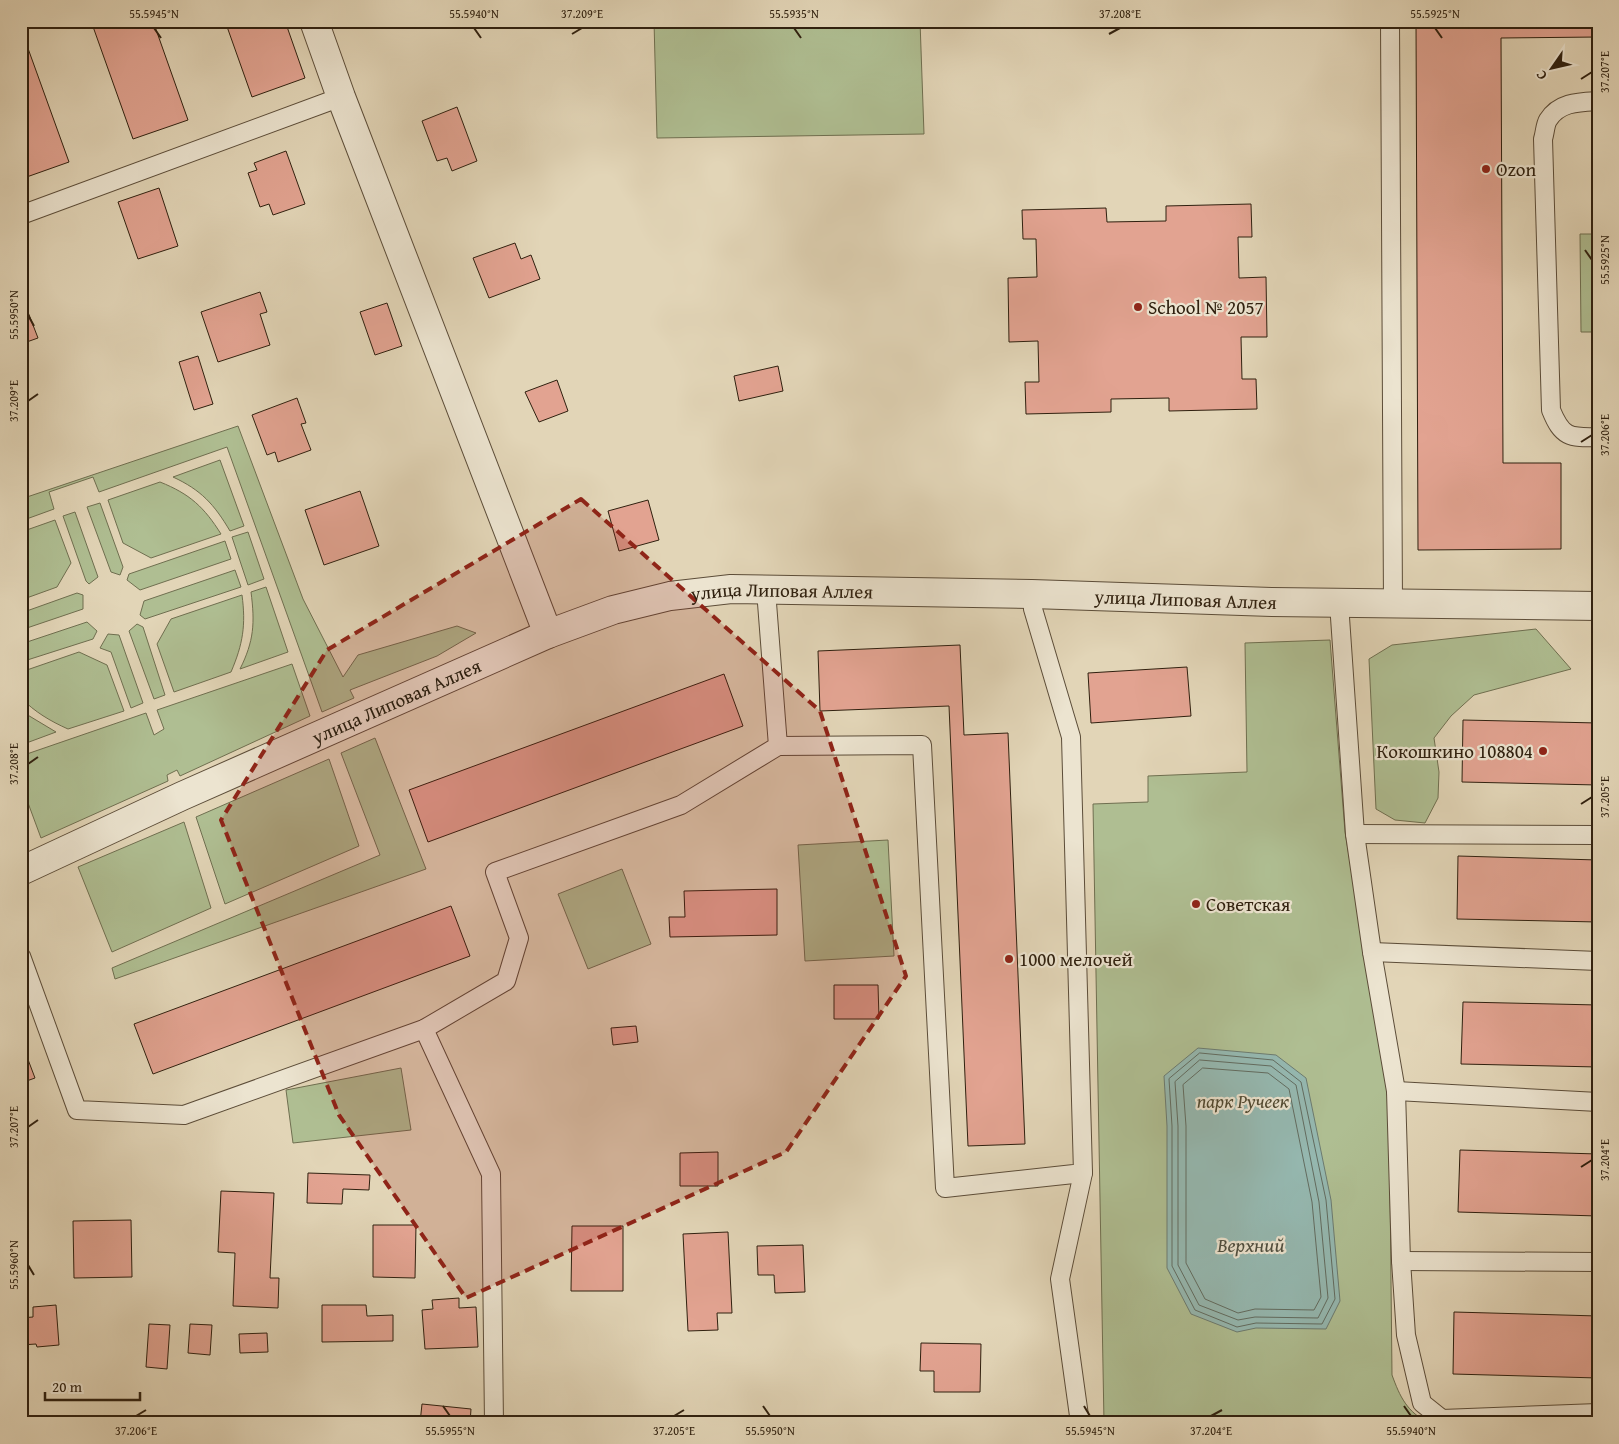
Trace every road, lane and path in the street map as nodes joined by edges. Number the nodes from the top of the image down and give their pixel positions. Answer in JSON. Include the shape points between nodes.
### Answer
{"nodes":[{"id":1,"x":314,"y":21,"type":"edge"},
{"id":2,"x":1390,"y":21,"type":"edge"},
{"id":3,"x":341,"y":97,"type":"junction"},
{"id":4,"x":1598,"y":101,"type":"edge"},
{"id":5,"x":21,"y":215,"type":"edge"},
{"id":6,"x":1598,"y":437,"type":"edge"},
{"id":7,"x":766,"y":590,"type":"junction"},
{"id":8,"x":1032,"y":594,"type":"junction"},
{"id":9,"x":1339,"y":602,"type":"junction"},
{"id":10,"x":1393,"y":604,"type":"junction"},
{"id":11,"x":1598,"y":606,"type":"edge"},
{"id":12,"x":548,"y":634,"type":"junction"},
{"id":13,"x":778,"y":746,"type":"junction"},
{"id":14,"x":1355,"y":834,"type":"junction"},
{"id":15,"x":1598,"y":835,"type":"edge"},
{"id":16,"x":21,"y":872,"type":"edge"},
{"id":17,"x":1372,"y":952,"type":"junction"},
{"id":18,"x":21,"y":956,"type":"edge"},
{"id":19,"x":1598,"y":961,"type":"edge"},
{"id":20,"x":424,"y":1029,"type":"junction"},
{"id":21,"x":1396,"y":1091,"type":"junction"},
{"id":22,"x":1598,"y":1102,"type":"edge"},
{"id":23,"x":1083,"y":1173,"type":"junction"},
{"id":24,"x":1401,"y":1261,"type":"junction"},
{"id":25,"x":1598,"y":1262,"type":"edge"},
{"id":26,"x":1598,"y":1413,"type":"edge"},
{"id":27,"x":494,"y":1423,"type":"edge"},
{"id":28,"x":1080,"y":1423,"type":"edge"}],
"edges":[{"from":1,"to":3,"type":"street"},
{"from":2,"to":10,"type":"lane"},
{"from":3,"to":5,"type":"lane"},
{"from":3,"to":12,"type":"street"},
{"from":4,"to":6,"type":"lane","via":[[1574,102],[1557,109],[1548,120],[1543,139],[1551,410],[1558,427],[1569,435]]},
{"from":7,"to":8,"type":"street","name":"улица Липовая Аллея"},
{"from":7,"to":12,"type":"street","name":"улица Липовая Аллея","via":[[731,589],[635,603]]},
{"from":7,"to":13,"type":"lane"},
{"from":8,"to":9,"type":"street","name":"улица Липовая Аллея"},
{"from":8,"to":23,"type":"lane","via":[[1033,609],[1071,737]]},
{"from":9,"to":10,"type":"street","name":"улица Липовая Аллея"},
{"from":9,"to":14,"type":"lane"},
{"from":10,"to":11,"type":"street","name":"улица Липовая Аллея"},
{"from":12,"to":16,"type":"street","name":"улица Липовая Аллея","via":[[182,796]]},
{"from":13,"to":20,"type":"lane","via":[[681,805],[495,872],[519,938],[506,981]]},
{"from":13,"to":23,"type":"lane","via":[[922,745],[944,1188]]},
{"from":14,"to":15,"type":"lane"},
{"from":14,"to":17,"type":"lane"},
{"from":17,"to":19,"type":"lane"},
{"from":17,"to":21,"type":"lane"},
{"from":18,"to":20,"type":"lane","via":[[77,1110],[184,1115]]},
{"from":20,"to":27,"type":"lane","via":[[491,1174]]},
{"from":21,"to":22,"type":"lane"},
{"from":21,"to":24,"type":"lane"},
{"from":23,"to":28,"type":"lane","via":[[1060,1279]]},
{"from":24,"to":25,"type":"lane"},
{"from":24,"to":26,"type":"lane","via":[[1406,1334],[1422,1403],[1442,1419]]}]}
